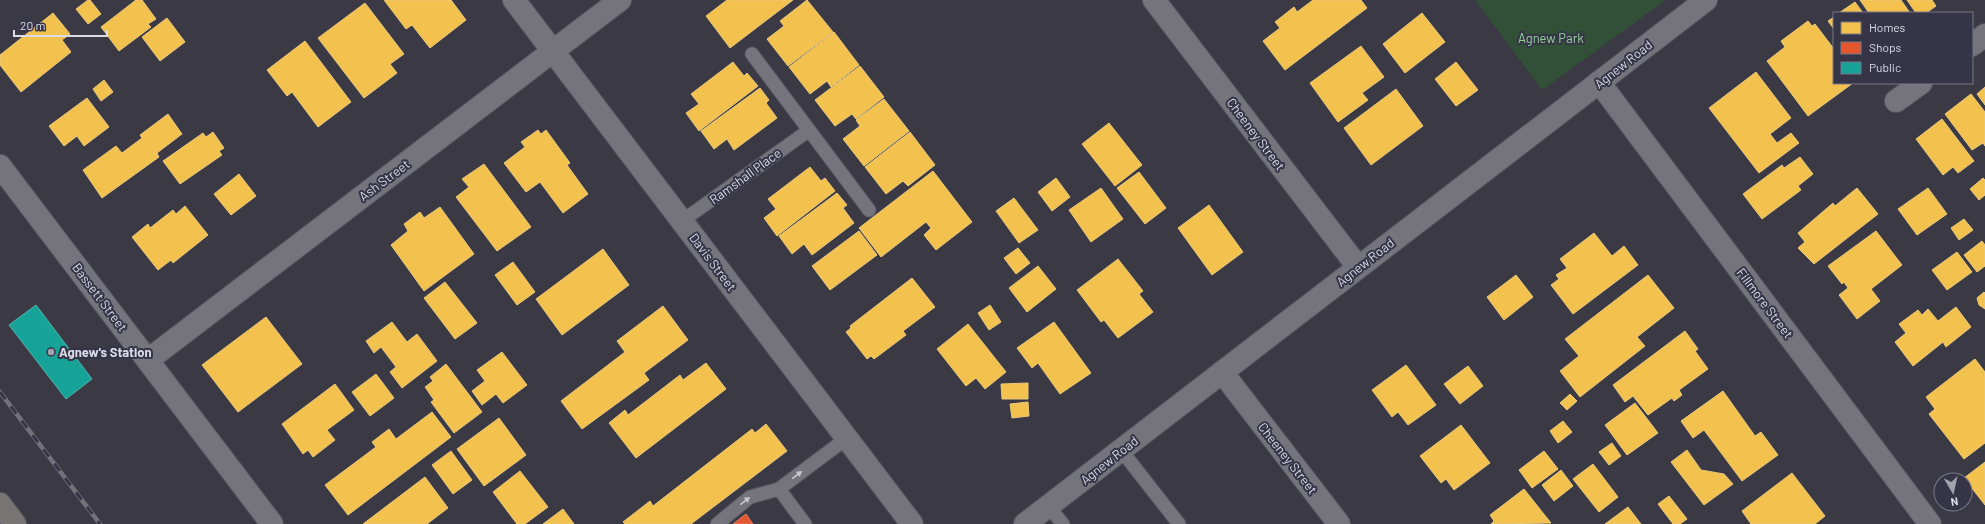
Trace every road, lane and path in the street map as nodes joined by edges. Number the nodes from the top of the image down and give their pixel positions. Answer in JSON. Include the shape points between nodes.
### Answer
{"nodes":[{"id":1,"x":514,"y":0,"type":"edge"},
{"id":2,"x":620,"y":0,"type":"edge"},
{"id":3,"x":1154,"y":0,"type":"edge"},
{"id":4,"x":1706,"y":0,"type":"edge"},
{"id":5,"x":1985,"y":35,"type":"edge"},
{"id":6,"x":1973,"y":44,"type":"edge"},
{"id":7,"x":553,"y":51,"type":"junction"},
{"id":8,"x":752,"y":54,"type":"dead end"},
{"id":9,"x":1599,"y":82,"type":"junction"},
{"id":10,"x":1920,"y":84,"type":"edge"},
{"id":11,"x":1896,"y":101,"type":"dead end"},
{"id":12,"x":808,"y":131,"type":"junction"},
{"id":13,"x":0,"y":166,"type":"edge"},
{"id":14,"x":869,"y":210,"type":"dead end"},
{"id":15,"x":682,"y":222,"type":"junction"},
{"id":16,"x":1358,"y":267,"type":"junction"},
{"id":17,"x":148,"y":360,"type":"junction"},
{"id":18,"x":1222,"y":372,"type":"junction"},
{"id":19,"x":847,"y":438,"type":"junction"},
{"id":20,"x":1121,"y":450,"type":"junction"},
{"id":21,"x":779,"y":489,"type":"junction"},
{"id":22,"x":0,"y":504,"type":"edge"},
{"id":23,"x":1048,"y":506,"type":"junction"},
{"id":24,"x":15,"y":524,"type":"edge"},
{"id":25,"x":272,"y":524,"type":"edge"},
{"id":26,"x":717,"y":524,"type":"edge"},
{"id":27,"x":805,"y":524,"type":"edge"},
{"id":28,"x":912,"y":524,"type":"edge"},
{"id":29,"x":1025,"y":524,"type":"edge"},
{"id":30,"x":1063,"y":524,"type":"edge"},
{"id":31,"x":1179,"y":524,"type":"edge"},
{"id":32,"x":1339,"y":524,"type":"edge"},
{"id":33,"x":1930,"y":524,"type":"edge"}],
"edges":[{"from":1,"to":7,"type":"street","name":"Davis Street"},
{"from":2,"to":7,"type":"street","name":"Ash Street"},
{"from":3,"to":16,"type":"street","name":"Cheeney Street"},
{"from":4,"to":9,"type":"street","name":"Agnew Road"},
{"from":5,"to":6,"type":"street"},
{"from":7,"to":15,"type":"street","name":"Davis Street"},
{"from":7,"to":17,"type":"street","name":"Ash Street"},
{"from":8,"to":12,"type":"lane"},
{"from":9,"to":16,"type":"street","name":"Agnew Road"},
{"from":9,"to":33,"type":"street","name":"Fillmore Street"},
{"from":10,"to":11,"type":"street"},
{"from":12,"to":14,"type":"lane"},
{"from":12,"to":15,"type":"lane","name":"Ramshall Place"},
{"from":13,"to":17,"type":"street","name":"Bassett Street"},
{"from":15,"to":19,"type":"street","name":"Davis Street"},
{"from":16,"to":18,"type":"street","name":"Agnew Road"},
{"from":17,"to":25,"type":"street","name":"Bassett Street"},
{"from":18,"to":20,"type":"street","name":"Agnew Road"},
{"from":18,"to":32,"type":"street","name":"Cheeney Street"},
{"from":21,"to":19,"type":"lane","one_way":true},
{"from":19,"to":28,"type":"street","name":"Davis Street"},
{"from":20,"to":23,"type":"street","name":"Agnew Road"},
{"from":20,"to":31,"type":"lane"},
{"from":26,"to":21,"type":"lane","one_way":true,"via":[[750,497]]},
{"from":21,"to":27,"type":"lane"},
{"from":22,"to":24,"type":"main road"},
{"from":23,"to":29,"type":"street","name":"Agnew Road"},
{"from":23,"to":30,"type":"lane"}]}
